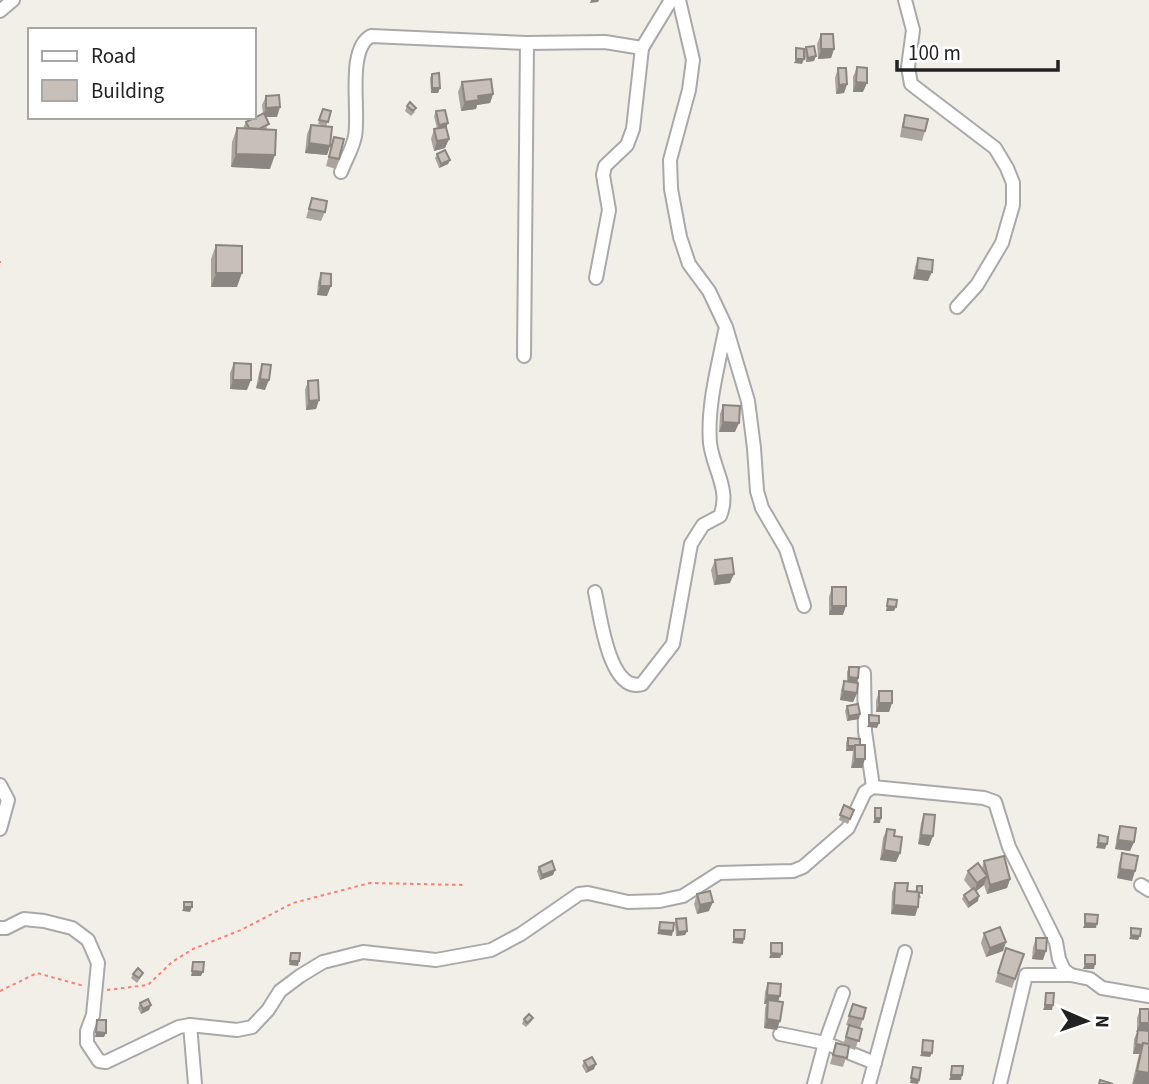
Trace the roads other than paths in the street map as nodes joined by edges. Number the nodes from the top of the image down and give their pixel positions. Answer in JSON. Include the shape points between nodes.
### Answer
{"nodes":[{"id":1,"x":13,"y":0,"type":"edge"},
{"id":2,"x":671,"y":0,"type":"edge"},
{"id":3,"x":679,"y":0,"type":"edge"},
{"id":4,"x":905,"y":0,"type":"edge"},
{"id":5,"x":0,"y":11,"type":"edge"},
{"id":6,"x":527,"y":43,"type":"junction"},
{"id":7,"x":642,"y":48,"type":"junction"},
{"id":8,"x":341,"y":172,"type":"dead end"},
{"id":9,"x":596,"y":278,"type":"dead end"},
{"id":10,"x":957,"y":307,"type":"dead end"},
{"id":11,"x":726,"y":327,"type":"junction"},
{"id":12,"x":524,"y":356,"type":"dead end"},
{"id":13,"x":595,"y":592,"type":"dead end"},
{"id":14,"x":804,"y":606,"type":"dead end"},
{"id":15,"x":864,"y":673,"type":"dead end"},
{"id":16,"x":0,"y":785,"type":"edge"},
{"id":17,"x":873,"y":787,"type":"junction"},
{"id":18,"x":0,"y":830,"type":"edge"},
{"id":19,"x":0,"y":928,"type":"edge"},
{"id":20,"x":905,"y":952,"type":"dead end"},
{"id":21,"x":1071,"y":975,"type":"junction"},
{"id":22,"x":844,"y":993,"type":"dead end"},
{"id":23,"x":1149,"y":996,"type":"edge"},
{"id":24,"x":190,"y":1025,"type":"junction"},
{"id":25,"x":780,"y":1034,"type":"dead end"},
{"id":26,"x":825,"y":1043,"type":"junction"},
{"id":27,"x":875,"y":1063,"type":"junction"},
{"id":28,"x":195,"y":1084,"type":"edge"},
{"id":29,"x":814,"y":1084,"type":"edge"},
{"id":30,"x":869,"y":1084,"type":"edge"},
{"id":31,"x":1000,"y":1084,"type":"edge"}],
"edges":[{"from":1,"to":5,"type":"street"},
{"from":2,"to":7,"type":"street"},
{"from":3,"to":11,"type":"street","via":[[693,61],[670,160],[671,189],[689,264],[709,291]]},
{"from":4,"to":10,"type":"street","via":[[913,30],[908,67],[911,84],[995,148],[1013,183],[1013,205],[1002,243],[977,285]]},
{"from":6,"to":7,"type":"street","via":[[605,42]]},
{"from":6,"to":8,"type":"street","via":[[364,39],[355,90],[355,136]]},
{"from":6,"to":12,"type":"street"},
{"from":7,"to":9,"type":"street","via":[[634,129],[603,175],[609,210]]},
{"from":11,"to":13,"type":"street","via":[[710,412],[710,445],[725,503],[720,516],[703,525],[691,544],[673,644],[642,684],[632,685],[611,663]]},
{"from":11,"to":14,"type":"street","via":[[748,401],[757,491],[786,549]]},
{"from":15,"to":17,"type":"street","via":[[864,732]]},
{"from":16,"to":18,"type":"street","via":[[8,800]]},
{"from":17,"to":21,"type":"street","via":[[995,802],[1009,847],[1056,942],[1063,970]]},
{"from":17,"to":24,"type":"street","via":[[848,828],[793,871],[719,873],[683,896],[660,901],[628,902],[579,894],[491,950],[436,960],[363,952],[323,962],[300,976],[281,991],[252,1027]]},
{"from":19,"to":24,"type":"street","via":[[24,919],[72,928],[88,940],[98,963],[87,1043],[99,1061],[122,1056]]},
{"from":20,"to":27,"type":"street"},
{"from":21,"to":23,"type":"street","via":[[1090,979],[1102,988]]},
{"from":21,"to":31,"type":"street","via":[[1026,975]]},
{"from":22,"to":26,"type":"street"},
{"from":24,"to":28,"type":"street"},
{"from":25,"to":26,"type":"street"},
{"from":26,"to":27,"type":"street"},
{"from":26,"to":29,"type":"street"},
{"from":27,"to":30,"type":"street"}]}
